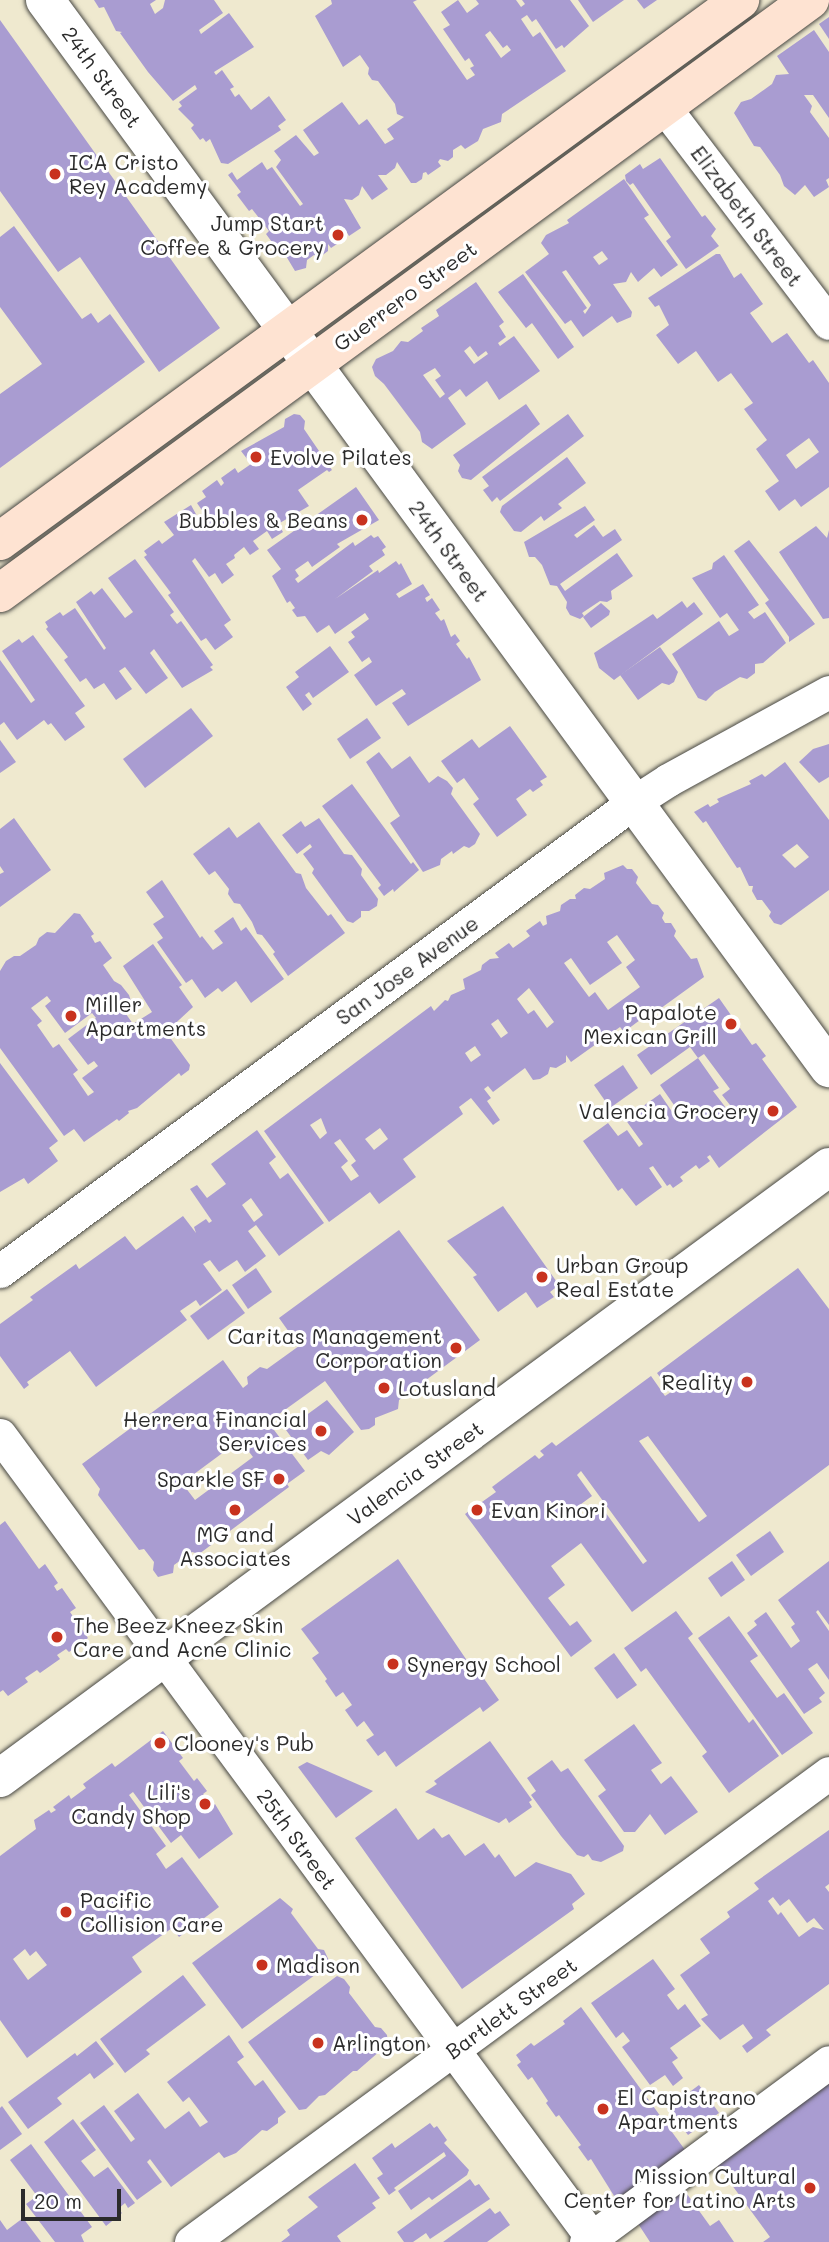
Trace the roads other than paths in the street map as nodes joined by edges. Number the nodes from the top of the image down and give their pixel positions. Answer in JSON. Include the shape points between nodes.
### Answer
{"nodes":[{"id":1,"x":46,"y":0,"type":"edge"},
{"id":2,"x":740,"y":0,"type":"edge"},
{"id":3,"x":810,"y":0,"type":"edge"},
{"id":4,"x":665,"y":108,"type":"junction"},
{"id":5,"x":829,"y":323,"type":"edge"},
{"id":6,"x":287,"y":330,"type":"junction"},
{"id":7,"x":312,"y":363,"type":"junction"},
{"id":8,"x":0,"y":541,"type":"edge"},
{"id":9,"x":0,"y":593,"type":"edge"},
{"id":10,"x":829,"y":692,"type":"edge"},
{"id":11,"x":634,"y":802,"type":"junction"},
{"id":12,"x":829,"y":1068,"type":"edge"},
{"id":13,"x":829,"y":1167,"type":"edge"},
{"id":14,"x":0,"y":1270,"type":"edge"},
{"id":15,"x":0,"y":1435,"type":"edge"},
{"id":16,"x":164,"y":1658,"type":"junction"},
{"id":17,"x":829,"y":1773,"type":"edge"},
{"id":18,"x":0,"y":1778,"type":"edge"},
{"id":19,"x":453,"y":2051,"type":"junction"},
{"id":20,"x":829,"y":2062,"type":"edge"},
{"id":21,"x":591,"y":2241,"type":"edge"},
{"id":22,"x":191,"y":2242,"type":"edge"}],
"edges":[{"from":1,"to":6,"type":"street","name":"24th Street"},
{"from":2,"to":6,"type":"main road","name":"Guerrero Street"},
{"from":3,"to":4,"type":"main road","name":"Guerrero Street"},
{"from":4,"to":5,"type":"street","name":"Elizabeth Street"},
{"from":4,"to":7,"type":"main road","name":"Guerrero Street"},
{"from":6,"to":7,"type":"street","name":"24th Street"},
{"from":6,"to":8,"type":"main road","name":"Guerrero Street"},
{"from":7,"to":9,"type":"main road","name":"Guerrero Street"},
{"from":7,"to":11,"type":"street","name":"24th Street"},
{"from":10,"to":11,"type":"street","name":"San Jose Avenue"},
{"from":11,"to":12,"type":"street","name":"24th Street"},
{"from":11,"to":14,"type":"street","name":"San Jose Avenue"},
{"from":13,"to":16,"type":"street","name":"Valencia Street"},
{"from":15,"to":16,"type":"street","name":"25th Street"},
{"from":16,"to":18,"type":"street","name":"Valencia Street"},
{"from":16,"to":19,"type":"street","name":"25th Street"},
{"from":17,"to":19,"type":"street","name":"Bartlett Street"},
{"from":19,"to":21,"type":"street","name":"25th Street"},
{"from":19,"to":22,"type":"street","name":"Bartlett Street"},
{"from":20,"to":21,"type":"street"}]}
